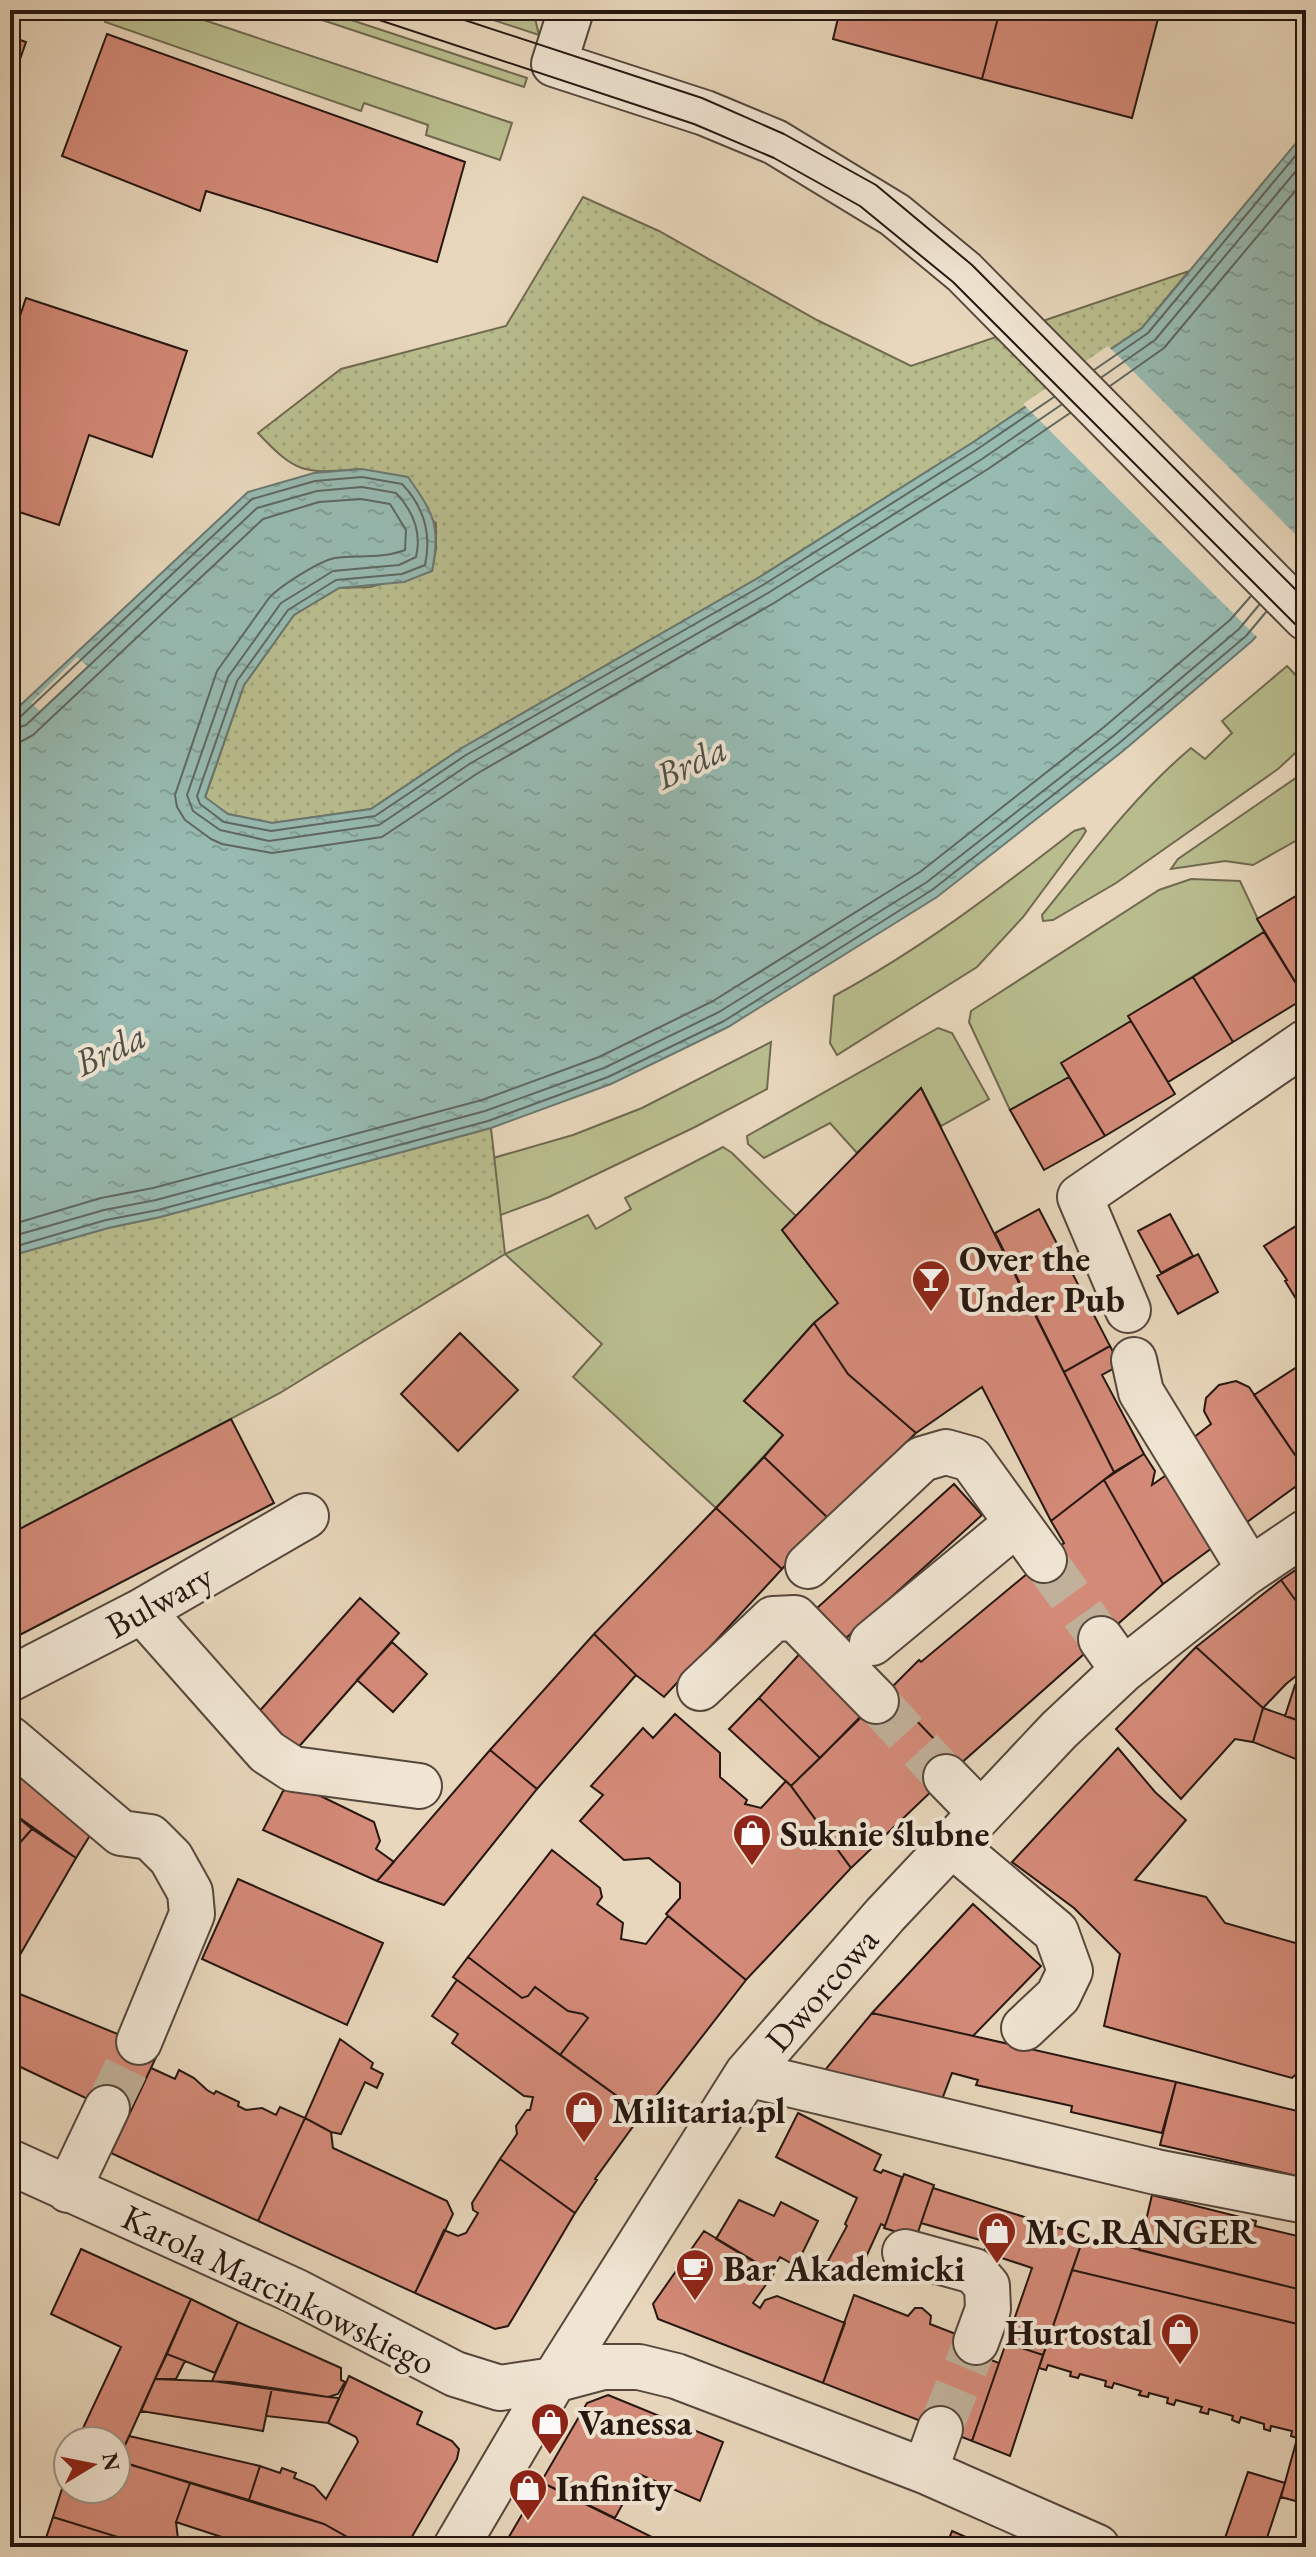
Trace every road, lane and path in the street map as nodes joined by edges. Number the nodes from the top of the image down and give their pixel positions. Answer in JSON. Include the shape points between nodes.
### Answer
{"nodes":[{"id":1,"x":571,"y":10,"type":"edge"},
{"id":2,"x":1306,"y":618,"type":"edge"},
{"id":3,"x":1306,"y":1042,"type":"edge"},
{"id":4,"x":1128,"y":1310,"type":"dead end"},
{"id":5,"x":1134,"y":1360,"type":"dead end"},
{"id":6,"x":306,"y":1516,"type":"dead end"},
{"id":7,"x":1017,"y":1523,"type":"junction"},
{"id":8,"x":1306,"y":1532,"type":"edge"},
{"id":9,"x":1044,"y":1560,"type":"tunnel mouth"},
{"id":10,"x":808,"y":1566,"type":"dead end"},
{"id":11,"x":1250,"y":1570,"type":"junction"},
{"id":12,"x":142,"y":1611,"type":"junction"},
{"id":13,"x":872,"y":1643,"type":"dead end"},
{"id":14,"x":10,"y":1679,"type":"edge"},
{"id":15,"x":700,"y":1688,"type":"dead end"},
{"id":16,"x":876,"y":1701,"type":"tunnel mouth"},
{"id":17,"x":10,"y":1739,"type":"edge"},
{"id":18,"x":946,"y":1777,"type":"tunnel mouth"},
{"id":19,"x":419,"y":1786,"type":"dead end"},
{"id":20,"x":980,"y":1812,"type":"junction"},
{"id":21,"x":950,"y":1843,"type":"junction"},
{"id":22,"x":1024,"y":2028,"type":"dead end"},
{"id":23,"x":139,"y":2042,"type":"tunnel mouth"},
{"id":24,"x":747,"y":2074,"type":"junction"},
{"id":25,"x":107,"y":2108,"type":"tunnel mouth"},
{"id":26,"x":10,"y":2162,"type":"edge"},
{"id":27,"x":68,"y":2190,"type":"junction"},
{"id":28,"x":1306,"y":2201,"type":"edge"},
{"id":29,"x":905,"y":2252,"type":"dead end"},
{"id":30,"x":976,"y":2342,"type":"tunnel mouth"},
{"id":31,"x":554,"y":2380,"type":"junction"},
{"id":32,"x":940,"y":2429,"type":"tunnel mouth"},
{"id":33,"x":925,"y":2471,"type":"junction"},
{"id":34,"x":456,"y":2547,"type":"edge"},
{"id":35,"x":1097,"y":2547,"type":"edge"}],
"edges":[{"from":1,"to":2,"type":"street","via":[[554,64],[705,113],[775,142],[895,215],[964,272]]},
{"from":3,"to":4,"type":"street","via":[[1080,1197]]},
{"from":5,"to":11,"type":"street","via":[[1141,1392]]},
{"from":6,"to":12,"type":"street","name":"Bulwary"},
{"from":7,"to":9,"type":"street"},
{"from":7,"to":10,"type":"street","via":[[971,1459],[946,1452],[922,1459]]},
{"from":7,"to":13,"type":"street"},
{"from":8,"to":11,"type":"street","name":"Dworcowa"},
{"from":11,"to":20,"type":"street","name":"Dworcowa","via":[[1112,1655],[1059,1730]]},
{"from":12,"to":14,"type":"street","name":"Bulwary"},
{"from":12,"to":19,"type":"street","via":[[267,1752],[293,1769]]},
{"from":15,"to":16,"type":"street","via":[[773,1619],[795,1618]]},
{"from":17,"to":23,"type":"street","via":[[121,1833],[150,1837],[171,1858],[190,1892],[192,1914]]},
{"from":18,"to":20,"type":"street"},
{"from":20,"to":21,"type":"street","name":"Dworcowa"},
{"from":21,"to":22,"type":"street","via":[[1056,1932],[1070,1971],[1058,1996]]},
{"from":21,"to":24,"type":"street","name":"Dworcowa"},
{"from":24,"to":28,"type":"street","via":[[1156,2172]]},
{"from":24,"to":31,"type":"street","name":"Dworcowa"},
{"from":25,"to":27,"type":"street"},
{"from":26,"to":27,"type":"street","name":"Karola Marcinkowskiego"},
{"from":27,"to":31,"type":"street","name":"Karola Marcinkowskiego","via":[[295,2291],[455,2374],[500,2388]]},
{"from":29,"to":30,"type":"street","via":[[974,2271],[987,2286],[988,2309]]},
{"from":31,"to":33,"type":"street","name":"Karola Marcinkowskiego","via":[[603,2367],[639,2367],[676,2376]]},
{"from":31,"to":34,"type":"street","name":"Dworcowa"},
{"from":32,"to":33,"type":"street"},
{"from":33,"to":35,"type":"street","name":"Karola Marcinkowskiego"}]}
